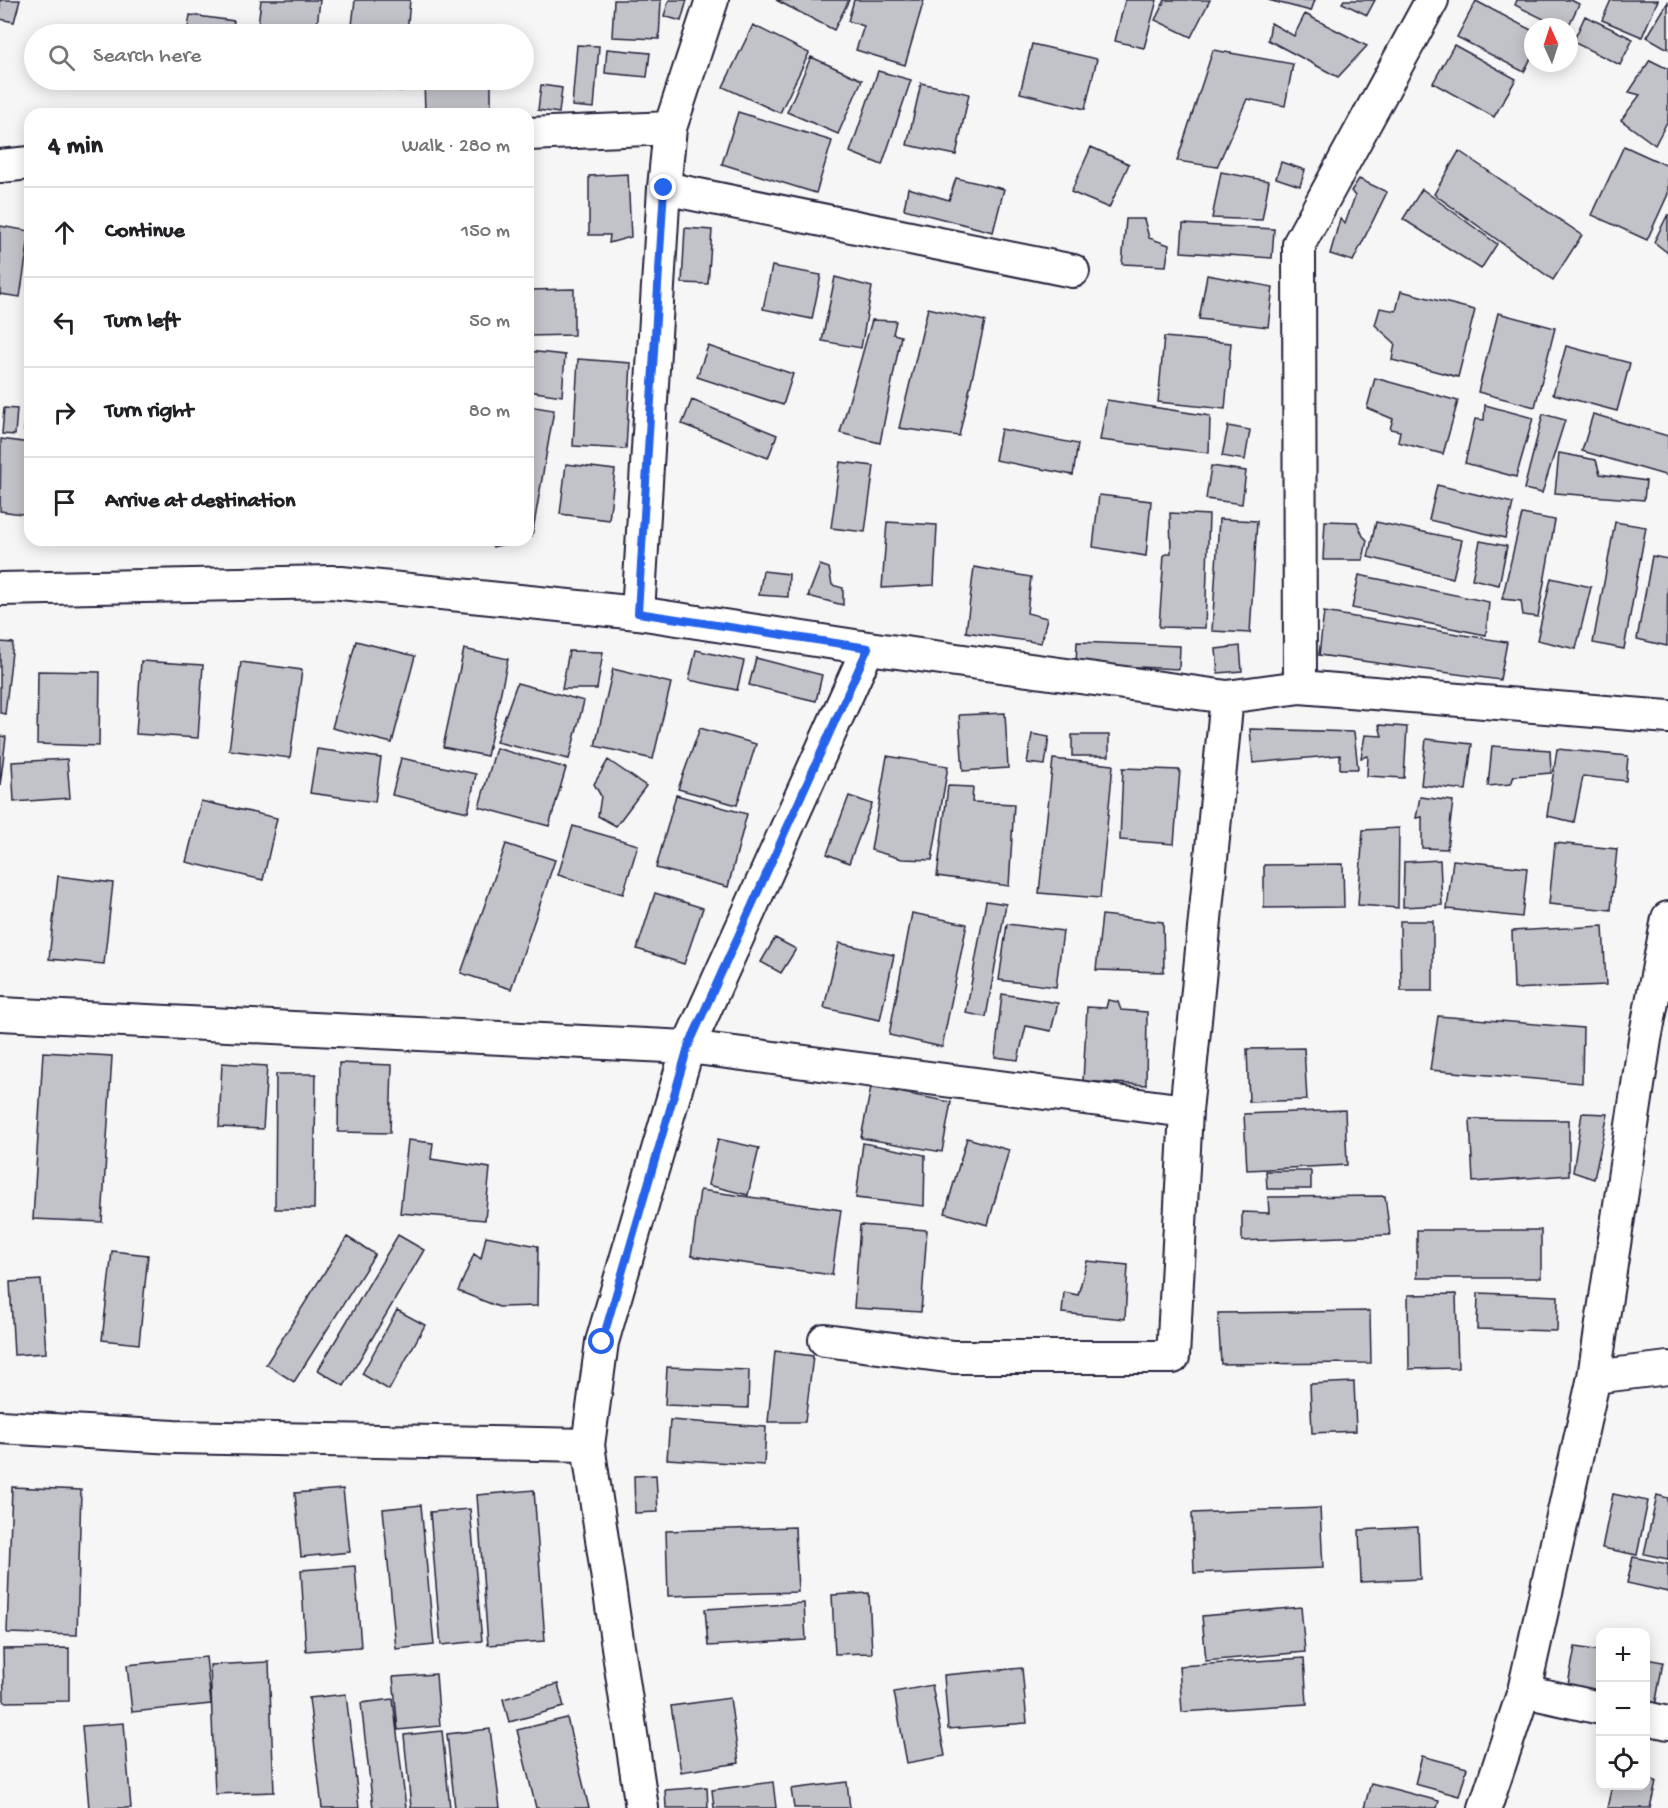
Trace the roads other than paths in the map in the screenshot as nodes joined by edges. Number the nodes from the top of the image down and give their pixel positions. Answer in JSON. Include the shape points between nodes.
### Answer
{"nodes":[{"id":1,"x":712,"y":0,"type":"edge"},
{"id":2,"x":1432,"y":0,"type":"edge"},
{"id":3,"x":670,"y":128,"type":"junction"},
{"id":4,"x":534,"y":134,"type":"edge"},
{"id":5,"x":24,"y":164,"type":"edge"},
{"id":6,"x":0,"y":166,"type":"edge"},
{"id":7,"x":664,"y":188,"type":"junction"},
{"id":8,"x":1073,"y":271,"type":"dead end"},
{"id":9,"x":0,"y":589,"type":"edge"},
{"id":10,"x":638,"y":613,"type":"junction"},
{"id":11,"x":868,"y":648,"type":"junction"},
{"id":12,"x":1300,"y":687,"type":"junction"},
{"id":13,"x":1227,"y":697,"type":"junction"},
{"id":14,"x":1668,"y":717,"type":"edge"},
{"id":15,"x":1668,"y":918,"type":"edge"},
{"id":16,"x":0,"y":1014,"type":"edge"},
{"id":17,"x":688,"y":1047,"type":"junction"},
{"id":18,"x":1186,"y":1111,"type":"junction"},
{"id":19,"x":825,"y":1340,"type":"dead end"},
{"id":20,"x":1668,"y":1368,"type":"edge"},
{"id":21,"x":1594,"y":1377,"type":"junction"},
{"id":22,"x":0,"y":1427,"type":"edge"},
{"id":23,"x":588,"y":1445,"type":"junction"},
{"id":24,"x":1524,"y":1691,"type":"junction"},
{"id":25,"x":1596,"y":1707,"type":"edge"},
{"id":26,"x":1650,"y":1719,"type":"edge"},
{"id":27,"x":1668,"y":1723,"type":"edge"},
{"id":28,"x":642,"y":1808,"type":"edge"},
{"id":29,"x":1485,"y":1808,"type":"edge"}],
"edges":[{"from":1,"to":3,"type":"street"},
{"from":2,"to":12,"type":"street","via":[[1299,244]]},
{"from":3,"to":4,"type":"street"},
{"from":3,"to":7,"type":"street"},
{"from":5,"to":6,"type":"street"},
{"from":7,"to":8,"type":"street"},
{"from":7,"to":10,"type":"street"},
{"from":9,"to":10,"type":"street","via":[[331,582]]},
{"from":10,"to":11,"type":"street"},
{"from":11,"to":13,"type":"street"},
{"from":11,"to":17,"type":"street"},
{"from":12,"to":13,"type":"street"},
{"from":12,"to":14,"type":"street"},
{"from":13,"to":18,"type":"street"},
{"from":15,"to":21,"type":"street","via":[[1645,1039]]},
{"from":16,"to":17,"type":"street"},
{"from":17,"to":18,"type":"street"},
{"from":17,"to":23,"type":"street","via":[[602,1342]]},
{"from":18,"to":19,"type":"street","via":[[1173,1357],[954,1357]]},
{"from":20,"to":21,"type":"street"},
{"from":21,"to":24,"type":"street"},
{"from":22,"to":23,"type":"street","via":[[174,1437]]},
{"from":23,"to":28,"type":"street"},
{"from":24,"to":25,"type":"street"},
{"from":24,"to":29,"type":"street"},
{"from":26,"to":27,"type":"street"}]}
